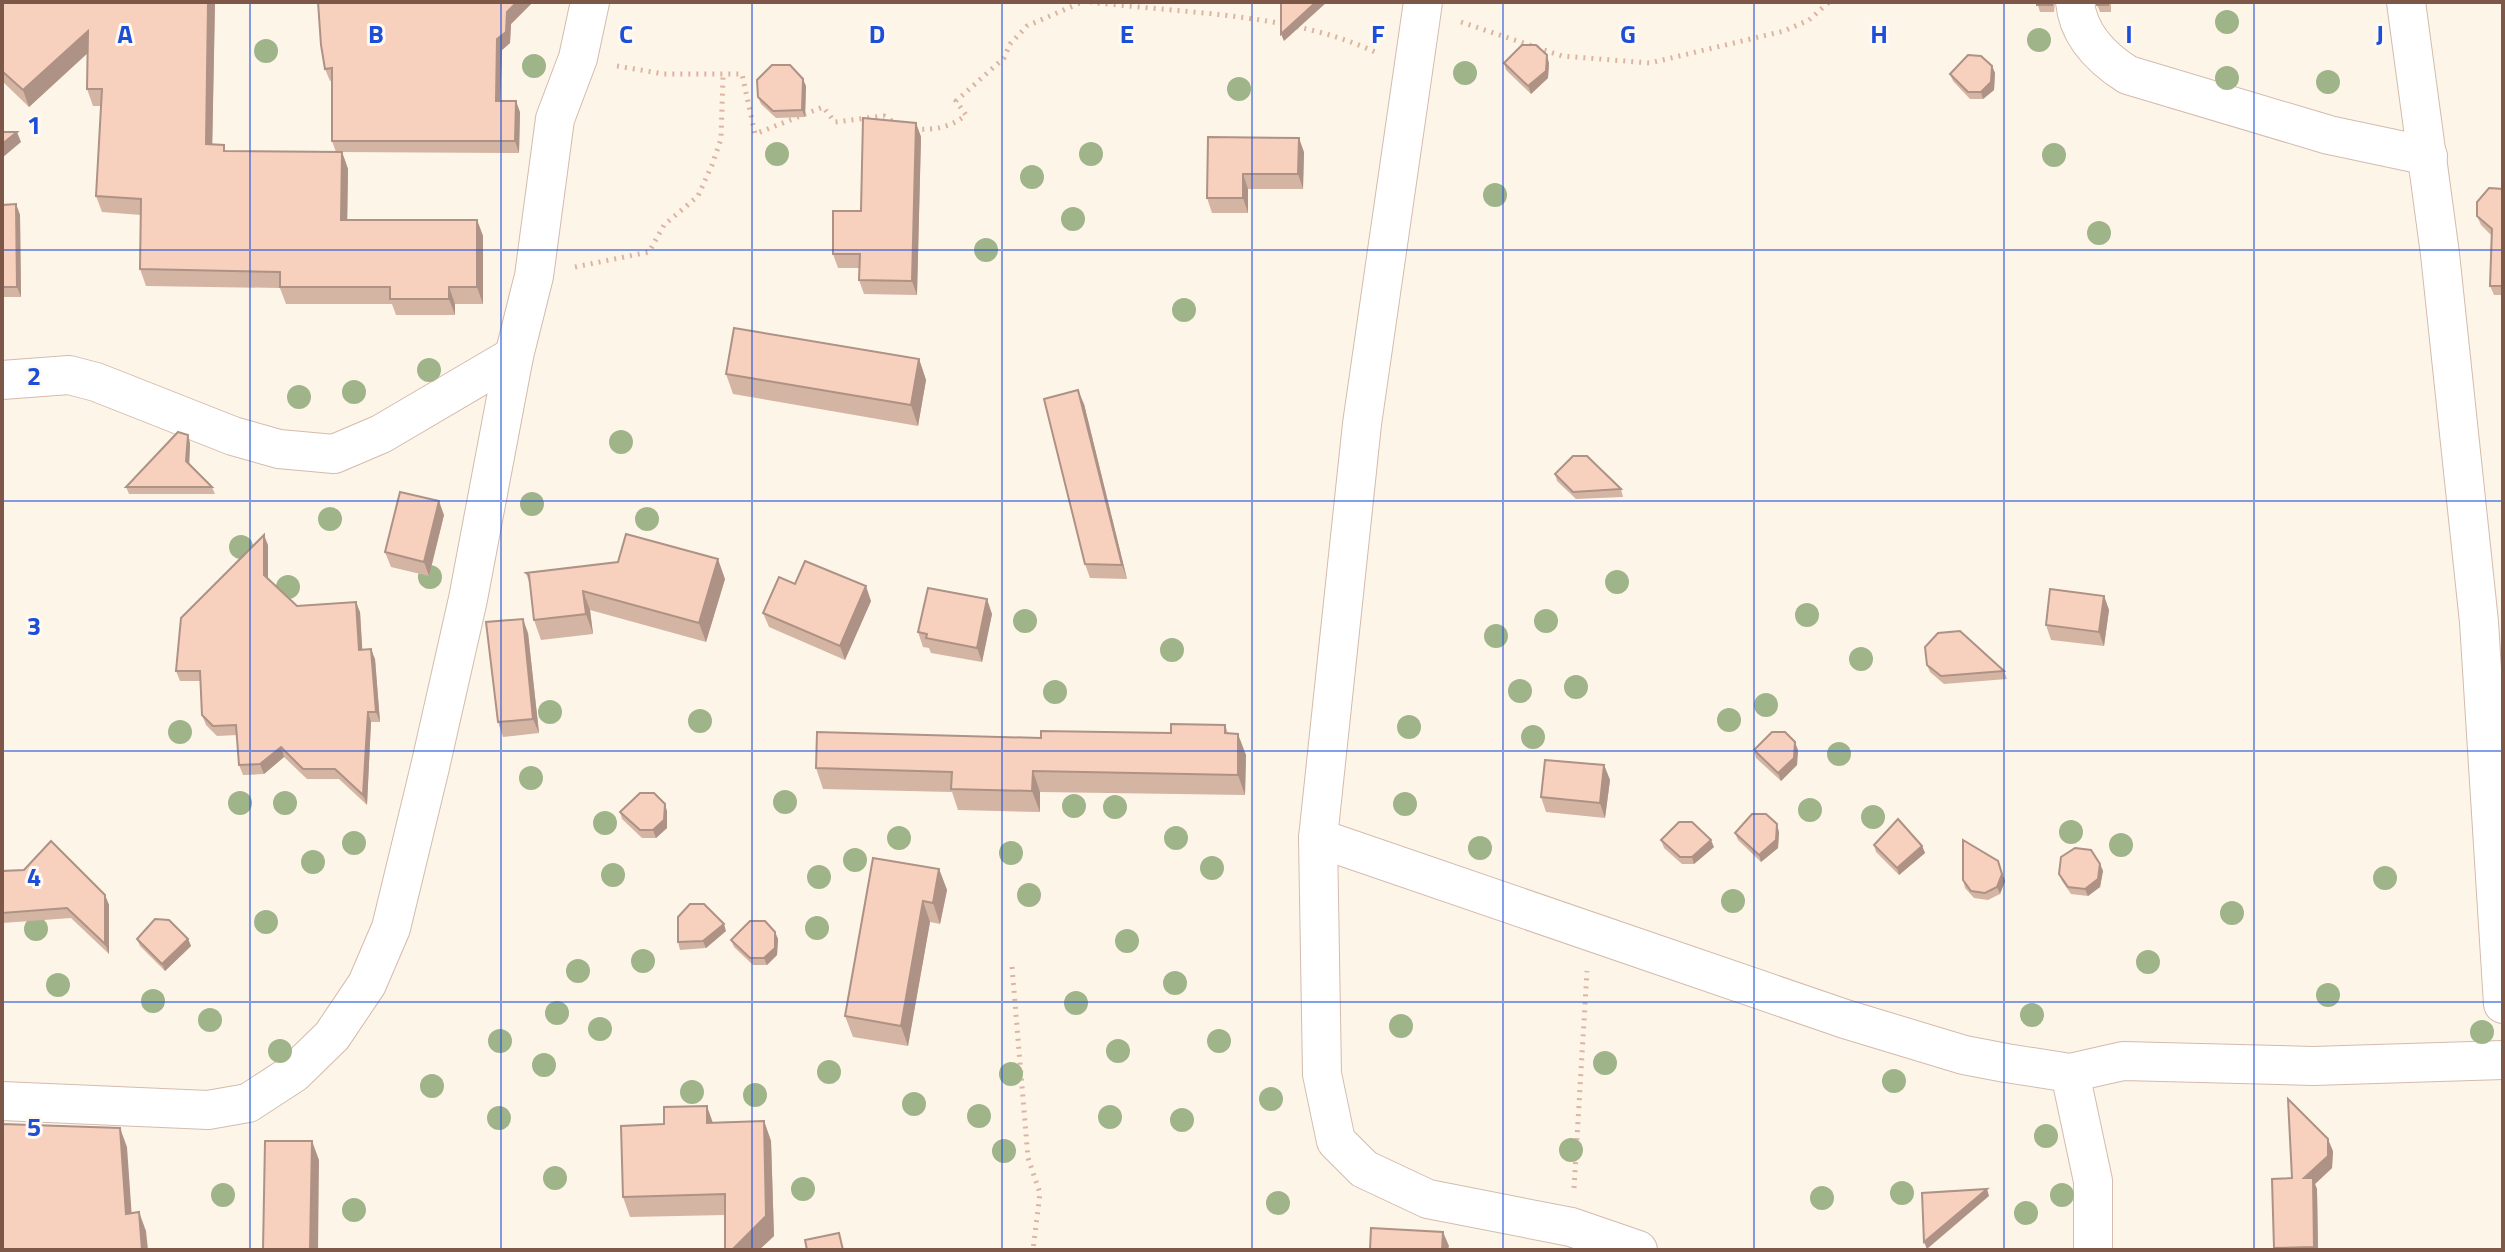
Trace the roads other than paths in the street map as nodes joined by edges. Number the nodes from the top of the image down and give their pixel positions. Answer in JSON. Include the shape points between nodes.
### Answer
{"nodes":[{"id":1,"x":590,"y":2,"type":"edge"},
{"id":2,"x":2075,"y":2,"type":"edge"},
{"id":3,"x":2406,"y":2,"type":"edge"},
{"id":4,"x":1423,"y":6,"type":"edge"},
{"id":5,"x":2428,"y":156,"type":"junction"},
{"id":6,"x":514,"y":356,"type":"junction"},
{"id":7,"x":2,"y":380,"type":"edge"},
{"id":8,"x":1318,"y":838,"type":"junction"},
{"id":9,"x":2503,"y":1004,"type":"edge"},
{"id":10,"x":2503,"y":1060,"type":"edge"},
{"id":11,"x":2070,"y":1073,"type":"junction"},
{"id":12,"x":2,"y":1101,"type":"edge"},
{"id":13,"x":1638,"y":1250,"type":"edge"},
{"id":14,"x":2093,"y":1250,"type":"edge"}],
"edges":[{"from":1,"to":6,"type":"street","via":[[578,58],[555,119],[534,276]]},
{"from":2,"to":5,"type":"street","via":[[2077,25],[2109,63],[2128,75],[2329,135]]},
{"from":3,"to":5,"type":"street"},
{"from":4,"to":8,"type":"street","via":[[1362,424]]},
{"from":5,"to":9,"type":"street","via":[[2479,622]]},
{"from":6,"to":7,"type":"street","via":[[381,434],[334,454],[279,449],[233,436],[69,375]]},
{"from":6,"to":12,"type":"street","via":[[468,599],[391,928],[367,984],[332,1036],[294,1073],[248,1103],[208,1110]]},
{"from":8,"to":11,"type":"street","via":[[1964,1055]]},
{"from":8,"to":13,"type":"street","via":[[1322,1074],[1336,1141],[1364,1169],[1428,1199],[1571,1227]]},
{"from":10,"to":11,"type":"street","via":[[2313,1066],[2123,1061]]},
{"from":11,"to":14,"type":"street","via":[[2093,1181]]}]}
